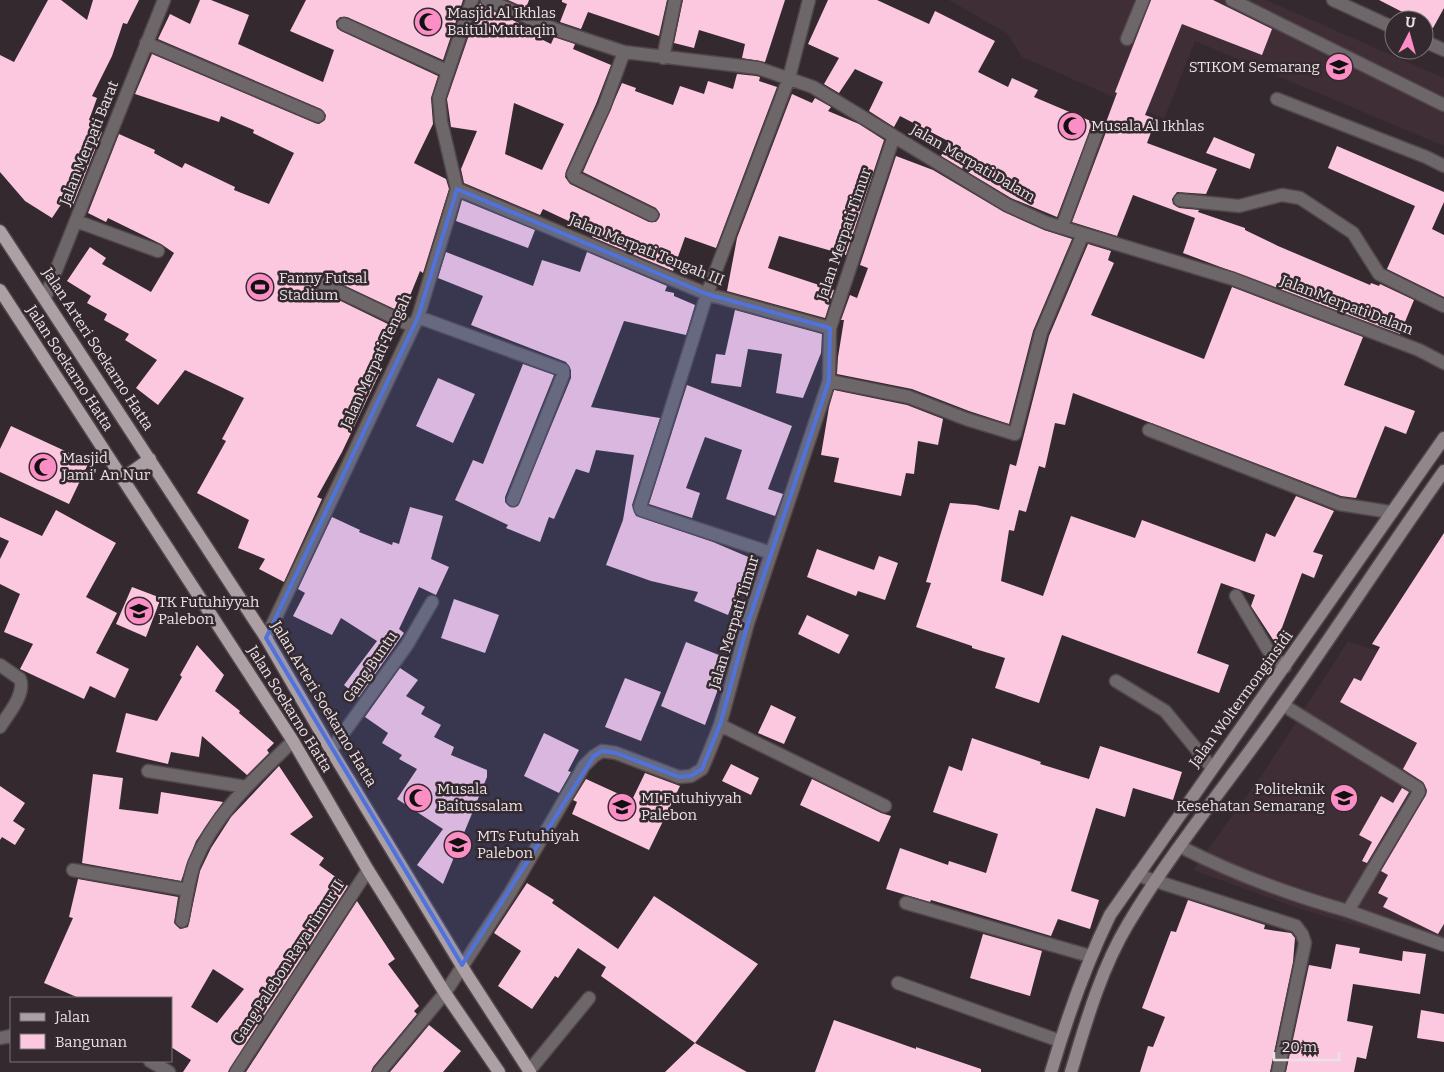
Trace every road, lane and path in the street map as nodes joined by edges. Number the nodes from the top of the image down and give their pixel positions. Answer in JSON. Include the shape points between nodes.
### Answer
{"nodes":[{"id":1,"x":164,"y":0,"type":"edge"},
{"id":2,"x":472,"y":0,"type":"edge"},
{"id":3,"x":488,"y":0,"type":"edge"},
{"id":4,"x":675,"y":0,"type":"edge"},
{"id":5,"x":809,"y":0,"type":"edge"},
{"id":6,"x":1142,"y":0,"type":"edge"},
{"id":7,"x":1232,"y":0,"type":"edge"},
{"id":8,"x":1333,"y":0,"type":"edge"},
{"id":9,"x":1384,"y":23,"type":"edge"},
{"id":10,"x":344,"y":24,"type":"dead end"},
{"id":11,"x":1128,"y":38,"type":"dead end"},
{"id":12,"x":146,"y":43,"type":"junction"},
{"id":13,"x":624,"y":52,"type":"junction"},
{"id":14,"x":663,"y":58,"type":"junction"},
{"id":15,"x":447,"y":71,"type":"junction"},
{"id":16,"x":789,"y":78,"type":"junction"},
{"id":17,"x":1277,"y":99,"type":"dead end"},
{"id":18,"x":1444,"y":106,"type":"edge"},
{"id":19,"x":318,"y":116,"type":"dead end"},
{"id":20,"x":1098,"y":129,"type":"dead end"},
{"id":21,"x":894,"y":136,"type":"junction"},
{"id":22,"x":1444,"y":166,"type":"edge"},
{"id":23,"x":457,"y":189,"type":"junction"},
{"id":24,"x":1180,"y":200,"type":"dead end"},
{"id":25,"x":652,"y":214,"type":"dead end"},
{"id":26,"x":76,"y":221,"type":"junction"},
{"id":27,"x":1062,"y":227,"type":"junction"},
{"id":28,"x":0,"y":231,"type":"edge"},
{"id":29,"x":1083,"y":234,"type":"junction"},
{"id":30,"x":158,"y":251,"type":"dead end"},
{"id":31,"x":317,"y":281,"type":"dead end"},
{"id":32,"x":0,"y":290,"type":"edge"},
{"id":33,"x":707,"y":294,"type":"junction"},
{"id":34,"x":45,"y":298,"type":"junction"},
{"id":35,"x":1444,"y":306,"type":"edge"},
{"id":36,"x":415,"y":322,"type":"junction"},
{"id":37,"x":830,"y":328,"type":"junction"},
{"id":38,"x":1444,"y":363,"type":"edge"},
{"id":39,"x":829,"y":381,"type":"junction"},
{"id":40,"x":1149,"y":430,"type":"dead end"},
{"id":41,"x":1444,"y":438,"type":"edge"},
{"id":42,"x":1439,"y":454,"type":"edge"},
{"id":43,"x":150,"y":459,"type":"junction"},
{"id":44,"x":1444,"y":471,"type":"edge"},
{"id":45,"x":123,"y":478,"type":"junction"},
{"id":46,"x":513,"y":500,"type":"dead end"},
{"id":47,"x":1390,"y":512,"type":"junction"},
{"id":48,"x":772,"y":553,"type":"junction"},
{"id":49,"x":1236,"y":596,"type":"dead end"},
{"id":50,"x":432,"y":602,"type":"dead end"},
{"id":51,"x":266,"y":638,"type":"junction"},
{"id":52,"x":0,"y":666,"type":"edge"},
{"id":53,"x":1285,"y":667,"type":"junction"},
{"id":54,"x":1116,"y":681,"type":"dead end"},
{"id":55,"x":1283,"y":705,"type":"junction"},
{"id":56,"x":720,"y":725,"type":"junction"},
{"id":57,"x":0,"y":727,"type":"edge"},
{"id":58,"x":293,"y":741,"type":"junction"},
{"id":59,"x":331,"y":750,"type":"junction"},
{"id":60,"x":1212,"y":768,"type":"junction"},
{"id":61,"x":148,"y":771,"type":"dead end"},
{"id":62,"x":246,"y":787,"type":"junction"},
{"id":63,"x":885,"y":806,"type":"dead end"},
{"id":64,"x":1181,"y":847,"type":"junction"},
{"id":65,"x":73,"y":870,"type":"dead end"},
{"id":66,"x":368,"y":870,"type":"junction"},
{"id":67,"x":1137,"y":875,"type":"junction"},
{"id":68,"x":1156,"y":882,"type":"junction"},
{"id":69,"x":188,"y":890,"type":"junction"},
{"id":70,"x":906,"y":903,"type":"dead end"},
{"id":71,"x":1348,"y":911,"type":"junction"},
{"id":72,"x":182,"y":921,"type":"dead end"},
{"id":73,"x":1444,"y":945,"type":"edge"},
{"id":74,"x":1090,"y":956,"type":"junction"},
{"id":75,"x":462,"y":965,"type":"junction"},
{"id":76,"x":898,"y":983,"type":"dead end"},
{"id":77,"x":445,"y":993,"type":"junction"},
{"id":78,"x":589,"y":998,"type":"dead end"},
{"id":79,"x":1060,"y":1041,"type":"junction"},
{"id":80,"x":152,"y":1062,"type":"edge"},
{"id":81,"x":169,"y":1072,"type":"edge"},
{"id":82,"x":236,"y":1072,"type":"edge"},
{"id":83,"x":379,"y":1072,"type":"edge"},
{"id":84,"x":499,"y":1072,"type":"edge"},
{"id":85,"x":530,"y":1072,"type":"edge"},
{"id":86,"x":1050,"y":1072,"type":"edge"},
{"id":87,"x":1071,"y":1072,"type":"edge"},
{"id":88,"x":1278,"y":1072,"type":"edge"}],
"edges":[{"from":1,"to":12,"type":"street","name":"Jalan Merpati Barat"},
{"from":2,"to":15,"type":"street"},
{"from":3,"to":13,"type":"street","name":"Jalan Merpati Dalam","via":[[557,30]]},
{"from":4,"to":14,"type":"street"},
{"from":5,"to":16,"type":"street"},
{"from":6,"to":11,"type":"street"},
{"from":7,"to":18,"type":"street"},
{"from":8,"to":9,"type":"street"},
{"from":10,"to":15,"type":"street"},
{"from":12,"to":19,"type":"street"},
{"from":12,"to":26,"type":"street","name":"Jalan Merpati Barat"},
{"from":13,"to":14,"type":"street","name":"Jalan Merpati Dalam"},
{"from":13,"to":25,"type":"street","via":[[573,174]]},
{"from":14,"to":16,"type":"street","name":"Jalan Merpati Dalam","via":[[758,68]]},
{"from":15,"to":23,"type":"street","via":[[439,98]]},
{"from":16,"to":21,"type":"street","name":"Jalan Merpati Dalam","via":[[813,88]]},
{"from":16,"to":33,"type":"street"},
{"from":17,"to":22,"type":"street"},
{"from":20,"to":27,"type":"street"},
{"from":21,"to":27,"type":"street","name":"Jalan Merpati Dalam","via":[[1007,205]]},
{"from":21,"to":37,"type":"street","name":"Jalan Merpati Timur"},
{"from":23,"to":33,"type":"street","name":"Jalan Merpati Tengah III"},
{"from":23,"to":36,"type":"street","name":"Jalan Merpati Tengah"},
{"from":24,"to":35,"type":"street","via":[[1239,206],[1282,195],[1300,198],[1353,233],[1379,274]]},
{"from":26,"to":30,"type":"street"},
{"from":26,"to":34,"type":"street","name":"Jalan Merpati Barat"},
{"from":27,"to":29,"type":"street","name":"Jalan Merpati Dalam"},
{"from":28,"to":34,"type":"main road","name":"Jalan Arteri Soekarno Hatta"},
{"from":29,"to":38,"type":"street","name":"Jalan Merpati Dalam","via":[[1233,279],[1420,350]]},
{"from":29,"to":39,"type":"street","via":[[1041,333],[1015,434],[909,396]]},
{"from":31,"to":36,"type":"street"},
{"from":32,"to":45,"type":"main road","name":"Jalan Soekarno Hatta"},
{"from":33,"to":37,"type":"street","name":"Jalan Merpati Tengah III"},
{"from":33,"to":48,"type":"street","via":[[640,509]]},
{"from":34,"to":43,"type":"main road","name":"Jalan Arteri Soekarno Hatta"},
{"from":36,"to":46,"type":"street","via":[[563,370]]},
{"from":36,"to":51,"type":"street","name":"Jalan Merpati Tengah"},
{"from":37,"to":39,"type":"street","name":"Jalan Merpati Timur"},
{"from":39,"to":48,"type":"street","name":"Jalan Merpati Timur"},
{"from":40,"to":47,"type":"street","via":[[1339,504]]},
{"from":41,"to":42,"type":"main road","name":"Jalan Woltermonginsidi"},
{"from":42,"to":47,"type":"main road","name":"Jalan Woltermonginsidi"},
{"from":43,"to":45,"type":"main road"},
{"from":43,"to":51,"type":"main road","name":"Jalan Arteri Soekarno Hatta"},
{"from":44,"to":55,"type":"main road"},
{"from":45,"to":58,"type":"main road","name":"Jalan Soekarno Hatta"},
{"from":47,"to":53,"type":"main road","name":"Jalan Woltermonginsidi"},
{"from":48,"to":56,"type":"street","name":"Jalan Merpati Timur","via":[[748,623]]},
{"from":49,"to":53,"type":"street","via":[[1268,650]]},
{"from":50,"to":59,"type":"street","name":"Gang Buntu","via":[[407,644]]},
{"from":51,"to":59,"type":"main road","name":"Jalan Arteri Soekarno Hatta"},
{"from":52,"to":57,"type":"street","via":[[20,679],[21,692]]},
{"from":53,"to":60,"type":"main road","name":"Jalan Woltermonginsidi"},
{"from":54,"to":60,"type":"street","via":[[1165,711]]},
{"from":55,"to":64,"type":"main road"},
{"from":55,"to":71,"type":"street","via":[[1418,788],[1419,792]]},
{"from":56,"to":63,"type":"street"},
{"from":56,"to":75,"type":"street","name":"Jalan Merpati Timur","via":[[702,769],[691,776],[679,777],[616,753],[602,751],[594,756],[584,766],[510,893]]},
{"from":58,"to":62,"type":"street"},
{"from":58,"to":66,"type":"main road","name":"Jalan Soekarno Hatta"},
{"from":59,"to":75,"type":"main road","name":"Jalan Arteri Soekarno Hatta"},
{"from":60,"to":67,"type":"main road","name":"Jalan Woltermonginsidi"},
{"from":61,"to":62,"type":"street"},
{"from":62,"to":69,"type":"street","via":[[229,805],[201,850]]},
{"from":64,"to":68,"type":"main road"},
{"from":64,"to":71,"type":"street","via":[[1301,898]]},
{"from":65,"to":69,"type":"street"},
{"from":66,"to":77,"type":"main road","name":"Jalan Soekarno Hatta"},
{"from":66,"to":82,"type":"street","name":"Gang Palebon Raya Timur II"},
{"from":67,"to":68,"type":"street"},
{"from":67,"to":74,"type":"main road","name":"Jalan Woltermonginsidi","via":[[1110,915]]},
{"from":68,"to":87,"type":"main road","via":[[1108,964]]},
{"from":68,"to":88,"type":"street","via":[[1296,926],[1302,934],[1305,943]]},
{"from":69,"to":72,"type":"street"},
{"from":70,"to":74,"type":"street"},
{"from":71,"to":73,"type":"street"},
{"from":74,"to":79,"type":"main road","name":"Jalan Woltermonginsidi"},
{"from":75,"to":77,"type":"street","name":"Jalan Merpati Timur"},
{"from":75,"to":85,"type":"main road","name":"Jalan Arteri Soekarno Hatta"},
{"from":76,"to":79,"type":"street"},
{"from":77,"to":83,"type":"street","name":"Jalan Merpati Timur"},
{"from":77,"to":84,"type":"main road","name":"Jalan Soekarno Hatta"},
{"from":78,"to":85,"type":"street"},
{"from":79,"to":86,"type":"main road","name":"Jalan Woltermonginsidi"},
{"from":80,"to":81,"type":"street"}]}
